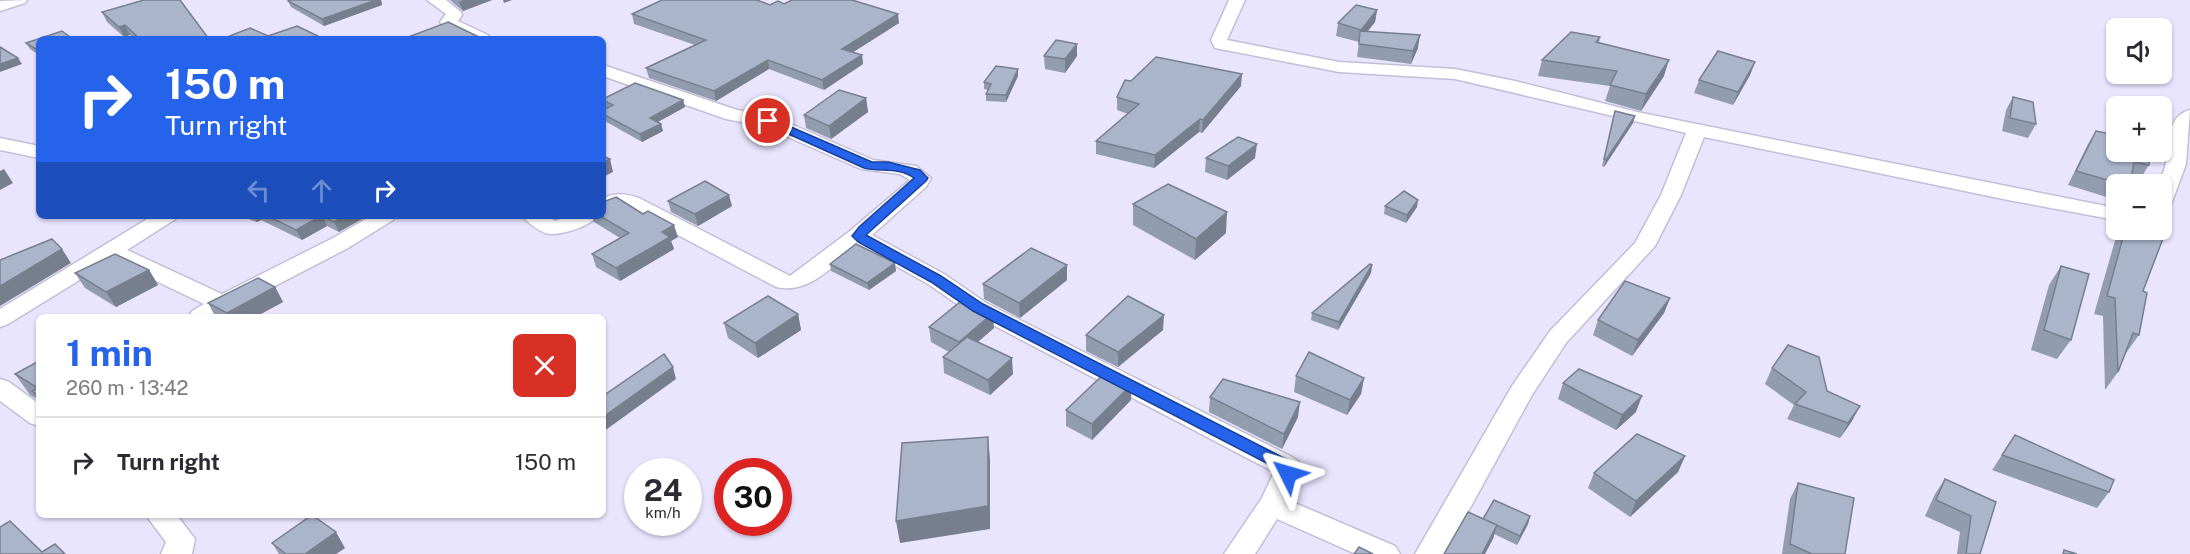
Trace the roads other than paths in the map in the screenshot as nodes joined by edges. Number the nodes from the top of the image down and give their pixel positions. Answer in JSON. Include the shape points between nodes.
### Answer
{"nodes":[{"id":1,"x":20,"y":0,"type":"edge"},
{"id":2,"x":435,"y":0,"type":"edge"},
{"id":3,"x":1236,"y":0,"type":"edge"},
{"id":4,"x":0,"y":6,"type":"edge"},
{"id":5,"x":476,"y":36,"type":"edge"},
{"id":6,"x":606,"y":71,"type":"edge"},
{"id":7,"x":2190,"y":116,"type":"edge"},
{"id":8,"x":1697,"y":129,"type":"junction"},
{"id":9,"x":0,"y":144,"type":"edge"},
{"id":10,"x":36,"y":151,"type":"edge"},
{"id":11,"x":2172,"y":175,"type":"edge"},
{"id":12,"x":606,"y":206,"type":"edge"},
{"id":13,"x":2106,"y":212,"type":"edge"},
{"id":14,"x":162,"y":219,"type":"edge"},
{"id":15,"x":381,"y":219,"type":"edge"},
{"id":16,"x":538,"y":219,"type":"edge"},
{"id":17,"x":580,"y":219,"type":"edge"},
{"id":18,"x":858,"y":236,"type":"junction"},
{"id":19,"x":111,"y":251,"type":"junction"},
{"id":20,"x":222,"y":303,"type":"junction"},
{"id":21,"x":203,"y":314,"type":"edge"},
{"id":22,"x":0,"y":319,"type":"edge"},
{"id":23,"x":0,"y":388,"type":"edge"},
{"id":24,"x":36,"y":415,"type":"edge"},
{"id":25,"x":1272,"y":506,"type":"junction"},
{"id":26,"x":163,"y":518,"type":"edge"},
{"id":27,"x":176,"y":554,"type":"edge"},
{"id":28,"x":1239,"y":554,"type":"edge"},
{"id":29,"x":1385,"y":554,"type":"edge"},
{"id":30,"x":1430,"y":554,"type":"edge"}],
"edges":[{"from":1,"to":4,"type":"street"},
{"from":2,"to":5,"type":"street","via":[[453,12],[448,22]]},
{"from":3,"to":8,"type":"street","via":[[1219,40],[1221,44],[1339,67],[1455,74]]},
{"from":6,"to":18,"type":"street","via":[[715,110],[768,121],[868,165],[888,165],[921,178]]},
{"from":7,"to":11,"type":"street","via":[[2181,125]]},
{"from":8,"to":13,"type":"street"},
{"from":8,"to":30,"type":"street","via":[[1671,195],[1644,246],[1558,338],[1521,392]]},
{"from":9,"to":10,"type":"street"},
{"from":12,"to":18,"type":"street","via":[[617,200],[632,202],[791,283]]},
{"from":14,"to":19,"type":"street"},
{"from":15,"to":20,"type":"street"},
{"from":16,"to":17,"type":"street","via":[[551,228]]},
{"from":18,"to":25,"type":"street","via":[[936,279],[978,308],[1282,464],[1288,468],[1288,474]]},
{"from":19,"to":20,"type":"street"},
{"from":19,"to":22,"type":"street"},
{"from":20,"to":21,"type":"street"},
{"from":23,"to":24,"type":"street"},
{"from":25,"to":28,"type":"street"},
{"from":25,"to":29,"type":"street"},
{"from":26,"to":27,"type":"street","via":[[181,538]]}]}
